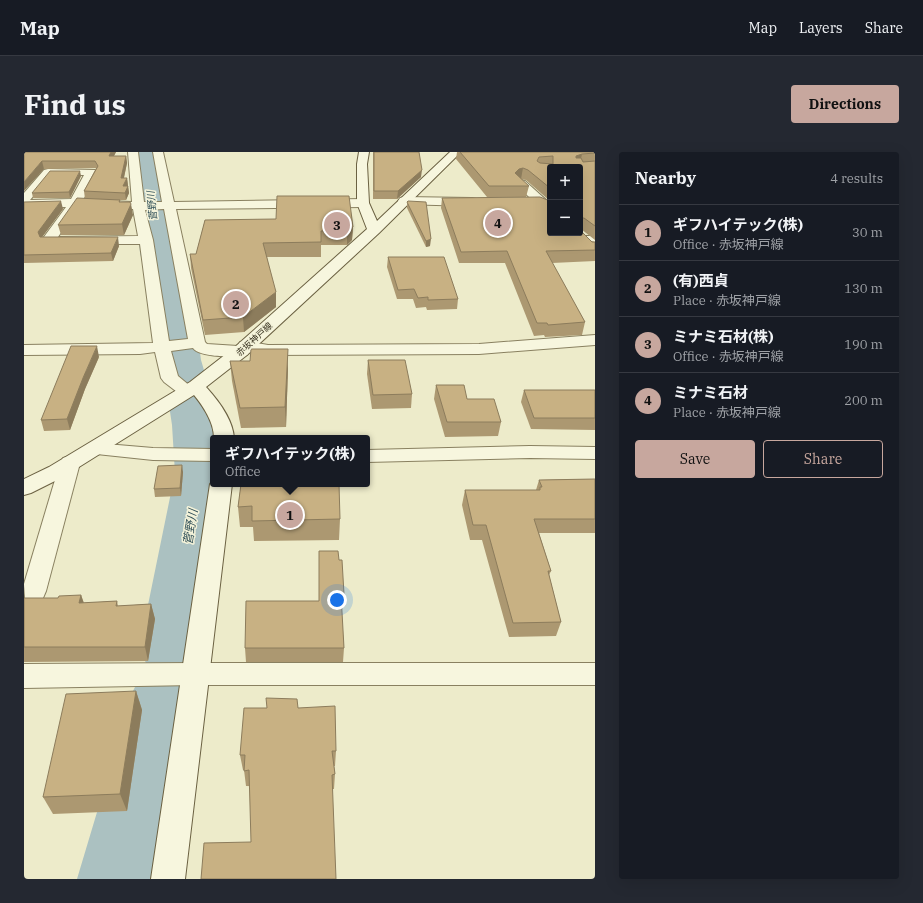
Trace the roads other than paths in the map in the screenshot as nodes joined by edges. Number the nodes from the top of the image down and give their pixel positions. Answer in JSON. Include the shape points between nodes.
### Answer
{"nodes":[{"id":1,"x":133,"y":152,"type":"edge"},
{"id":2,"x":158,"y":152,"type":"edge"},
{"id":3,"x":364,"y":152,"type":"edge"},
{"id":4,"x":456,"y":152,"type":"edge"},
{"id":5,"x":521,"y":183,"type":"edge"},
{"id":6,"x":24,"y":200,"type":"edge"},
{"id":7,"x":404,"y":201,"type":"junction"},
{"id":8,"x":481,"y":202,"type":"edge"},
{"id":9,"x":526,"y":202,"type":"edge"},
{"id":10,"x":74,"y":203,"type":"junction"},
{"id":11,"x":364,"y":203,"type":"junction"},
{"id":12,"x":24,"y":204,"type":"edge"},
{"id":13,"x":152,"y":205,"type":"junction"},
{"id":14,"x":546,"y":205,"type":"edge"},
{"id":15,"x":374,"y":230,"type":"junction"},
{"id":16,"x":146,"y":240,"type":"junction"},
{"id":17,"x":595,"y":340,"type":"edge"},
{"id":18,"x":193,"y":343,"type":"junction"},
{"id":19,"x":165,"y":346,"type":"junction"},
{"id":20,"x":244,"y":349,"type":"junction"},
{"id":21,"x":24,"y":350,"type":"edge"},
{"id":22,"x":192,"y":388,"type":"junction"},
{"id":23,"x":224,"y":435,"type":"edge"},
{"id":24,"x":94,"y":449,"type":"junction"},
{"id":25,"x":595,"y":453,"type":"edge"},
{"id":26,"x":210,"y":455,"type":"edge"},
{"id":27,"x":370,"y":456,"type":"edge"},
{"id":28,"x":70,"y":463,"type":"junction"},
{"id":29,"x":221,"y":487,"type":"edge"},
{"id":30,"x":24,"y":488,"type":"edge"},
{"id":31,"x":34,"y":591,"type":"dead end"},
{"id":32,"x":195,"y":674,"type":"junction"},
{"id":33,"x":595,"y":674,"type":"edge"},
{"id":34,"x":24,"y":676,"type":"edge"},
{"id":35,"x":168,"y":879,"type":"edge"}],
"edges":[{"from":1,"to":13,"type":"street"},
{"from":2,"to":13,"type":"street"},
{"from":3,"to":11,"type":"street"},
{"from":4,"to":7,"type":"street","name":"赤坂神戸線"},
{"from":5,"to":14,"type":"street"},
{"from":6,"to":10,"type":"street","via":[[48,172],[92,172]]},
{"from":7,"to":8,"type":"street"},
{"from":7,"to":15,"type":"street","name":"赤坂神戸線"},
{"from":9,"to":14,"type":"street"},
{"from":10,"to":12,"type":"street"},
{"from":10,"to":13,"type":"street"},
{"from":10,"to":16,"type":"street","via":[[48,241]]},
{"from":11,"to":13,"type":"street"},
{"from":11,"to":15,"type":"street"},
{"from":13,"to":16,"type":"street"},
{"from":13,"to":18,"type":"street"},
{"from":15,"to":20,"type":"street","name":"赤坂神戸線"},
{"from":16,"to":19,"type":"street"},
{"from":17,"to":20,"type":"street","via":[[479,349]]},
{"from":18,"to":19,"type":"street"},
{"from":18,"to":20,"type":"street","via":[[207,350]]},
{"from":19,"to":21,"type":"street","via":[[140,349]]},
{"from":19,"to":22,"type":"street","via":[[170,378]]},
{"from":20,"to":22,"type":"street","name":"赤坂神戸線"},
{"from":22,"to":23,"type":"street","via":[[213,406]]},
{"from":22,"to":24,"type":"street","name":"赤坂神戸線"},
{"from":24,"to":26,"type":"street"},
{"from":24,"to":28,"type":"street","name":"赤坂神戸線"},
{"from":25,"to":27,"type":"street"},
{"from":28,"to":30,"type":"street","name":"赤坂神戸線"},
{"from":28,"to":31,"type":"street"},
{"from":29,"to":32,"type":"street"},
{"from":32,"to":33,"type":"street"},
{"from":32,"to":34,"type":"street"},
{"from":32,"to":35,"type":"street"}]}
